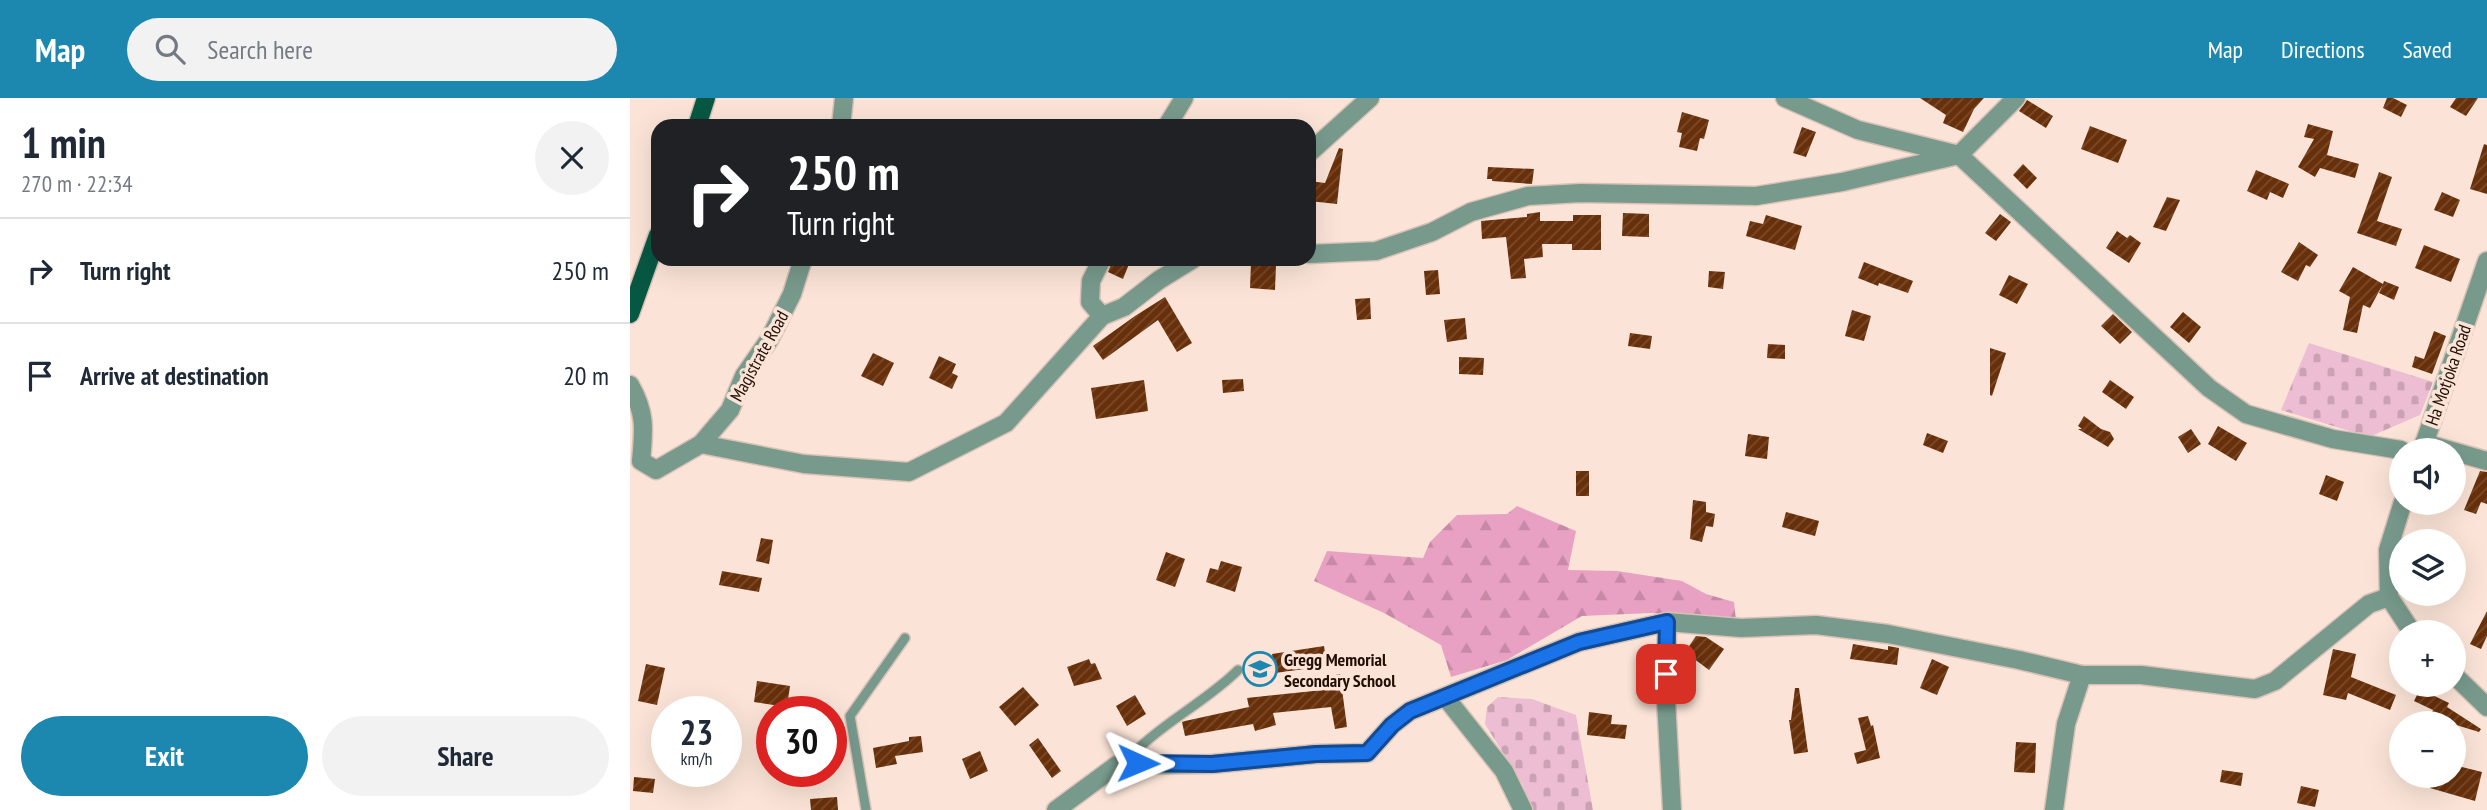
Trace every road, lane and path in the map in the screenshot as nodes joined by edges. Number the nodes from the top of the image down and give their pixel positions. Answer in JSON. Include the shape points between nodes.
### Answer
{"nodes":[{"id":1,"x":706,"y":98,"type":"edge"},
{"id":2,"x":844,"y":98,"type":"edge"},
{"id":3,"x":1184,"y":98,"type":"edge"},
{"id":4,"x":1370,"y":98,"type":"edge"},
{"id":5,"x":1785,"y":98,"type":"edge"},
{"id":6,"x":2016,"y":98,"type":"edge"},
{"id":7,"x":699,"y":119,"type":"edge"},
{"id":8,"x":842,"y":119,"type":"edge"},
{"id":9,"x":1171,"y":119,"type":"edge"},
{"id":10,"x":1316,"y":147,"type":"edge"},
{"id":11,"x":1959,"y":155,"type":"junction"},
{"id":12,"x":1316,"y":254,"type":"edge"},
{"id":13,"x":651,"y":255,"type":"edge"},
{"id":14,"x":2487,"y":264,"type":"edge"},
{"id":15,"x":801,"y":266,"type":"edge"},
{"id":16,"x":1098,"y":266,"type":"edge"},
{"id":17,"x":1182,"y":266,"type":"edge"},
{"id":18,"x":630,"y":314,"type":"edge"},
{"id":19,"x":1101,"y":316,"type":"junction"},
{"id":20,"x":630,"y":385,"type":"edge"},
{"id":21,"x":2426,"y":438,"type":"edge"},
{"id":22,"x":701,"y":444,"type":"junction"},
{"id":23,"x":2389,"y":448,"type":"edge"},
{"id":24,"x":2466,"y":456,"type":"edge"},
{"id":25,"x":2487,"y":461,"type":"edge"},
{"id":26,"x":2389,"y":547,"type":"edge"},
{"id":27,"x":2389,"y":597,"type":"joint"},
{"id":28,"x":1667,"y":622,"type":"junction"},
{"id":29,"x":905,"y":638,"type":"dead end"},
{"id":30,"x":1238,"y":670,"type":"dead end"},
{"id":31,"x":2082,"y":676,"type":"junction"},
{"id":32,"x":2466,"y":687,"type":"edge"},
{"id":33,"x":1446,"y":698,"type":"junction"},
{"id":34,"x":2487,"y":707,"type":"edge"},
{"id":35,"x":1138,"y":763,"type":"junction"},
{"id":36,"x":866,"y":810,"type":"edge"},
{"id":37,"x":1056,"y":810,"type":"edge"},
{"id":38,"x":1522,"y":810,"type":"edge"},
{"id":39,"x":1672,"y":810,"type":"edge"},
{"id":40,"x":2054,"y":810,"type":"edge"}],
"edges":[{"from":1,"to":7,"type":"main road"},
{"from":2,"to":8,"type":"street"},
{"from":3,"to":9,"type":"street"},
{"from":4,"to":10,"type":"street"},
{"from":5,"to":11,"type":"street","via":[[1858,130]]},
{"from":6,"to":11,"type":"street"},
{"from":11,"to":12,"type":"street","via":[[1756,196],[1528,196],[1471,212],[1432,232],[1376,251]]},
{"from":11,"to":23,"type":"street","via":[[2209,388],[2246,414],[2333,439]]},
{"from":13,"to":18,"type":"main road"},
{"from":14,"to":21,"type":"street","name":"Ha Motjoka Road"},
{"from":15,"to":22,"type":"street","name":"Magistrate Road","via":[[792,295],[744,376],[730,410]]},
{"from":16,"to":19,"type":"street","via":[[1091,281],[1090,302]]},
{"from":17,"to":19,"type":"street","via":[[1124,307]]},
{"from":19,"to":22,"type":"street","via":[[1006,423],[909,472],[804,464]]},
{"from":20,"to":22,"type":"street","name":"Magistrate Road","via":[[641,404],[641,461],[656,470]]},
{"from":24,"to":25,"type":"street"},
{"from":26,"to":27,"type":"street"},
{"from":27,"to":31,"type":"street","via":[[2369,604],[2275,681],[2255,689],[2141,676]]},
{"from":28,"to":31,"type":"street","via":[[1741,628],[1816,625],[1876,632]]},
{"from":28,"to":33,"type":"street","via":[[1579,642]]},
{"from":28,"to":39,"type":"street"},
{"from":29,"to":36,"type":"lane","via":[[850,716]]},
{"from":30,"to":35,"type":"lane","via":[[1141,746]]},
{"from":31,"to":40,"type":"street","via":[[2066,724]]},
{"from":32,"to":34,"type":"street"},
{"from":33,"to":35,"type":"street","via":[[1410,711],[1367,753],[1212,764]]},
{"from":33,"to":38,"type":"street","via":[[1504,771]]},
{"from":35,"to":37,"type":"street","via":[[1117,765]]}]}
